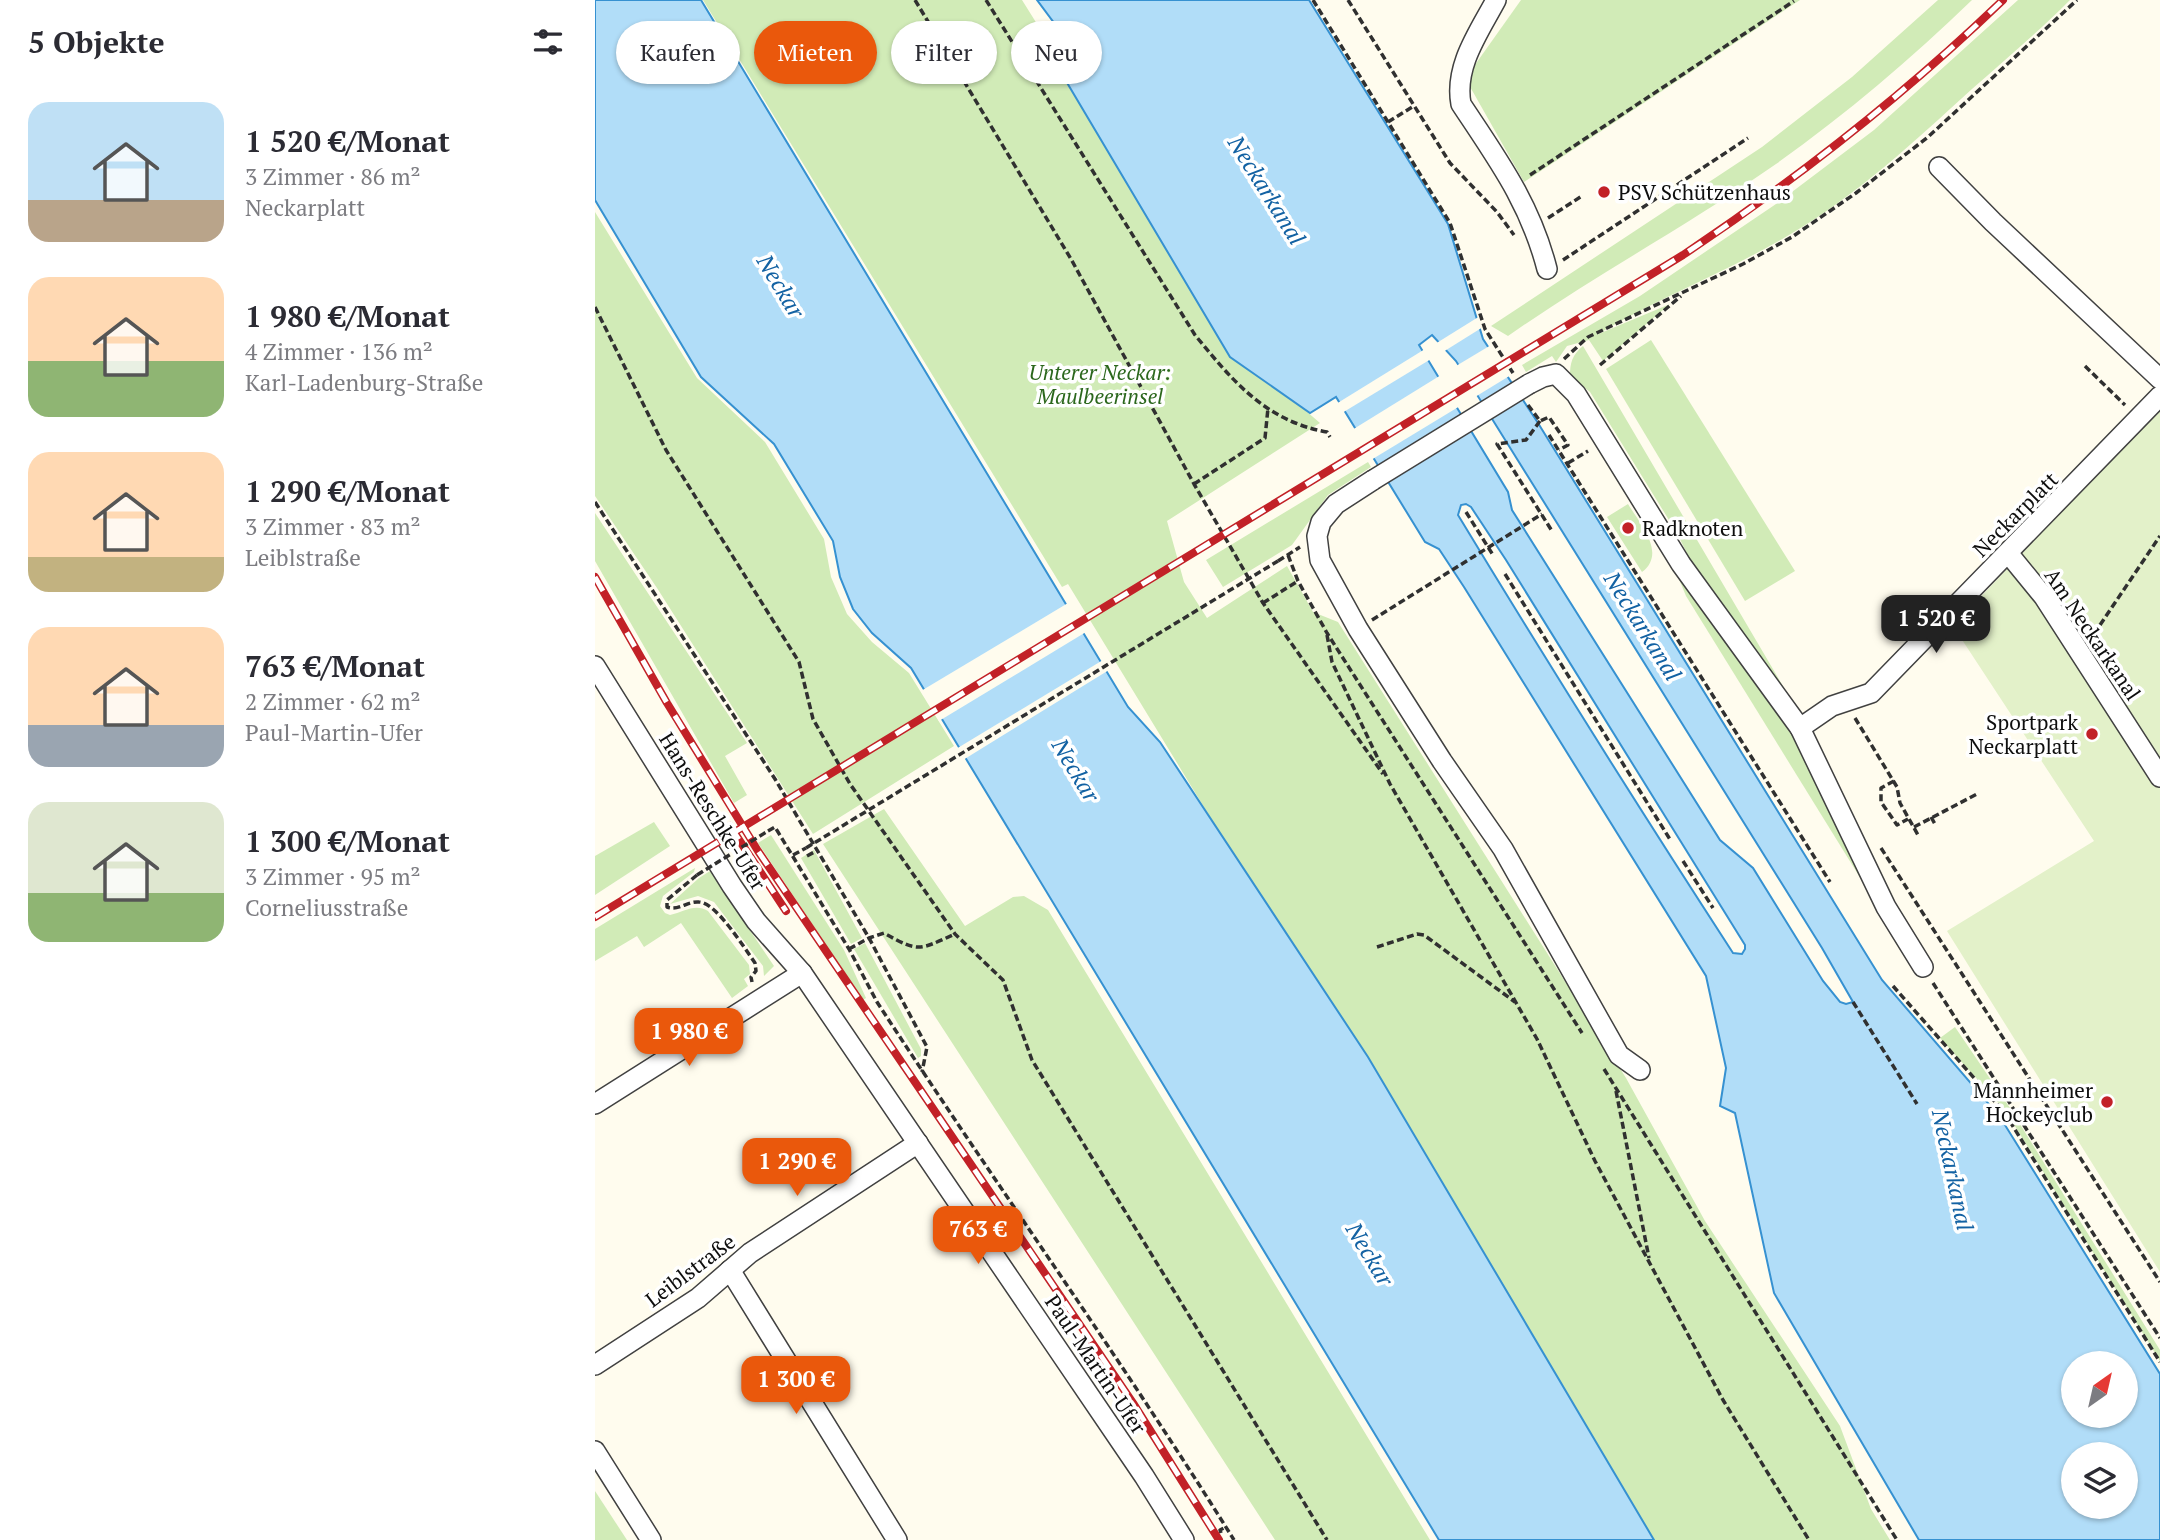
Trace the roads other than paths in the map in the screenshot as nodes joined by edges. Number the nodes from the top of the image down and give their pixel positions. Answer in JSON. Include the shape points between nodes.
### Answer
{"nodes":[{"id":1,"x":1496,"y":0,"type":"edge"},
{"id":2,"x":1939,"y":167,"type":"dead end"},
{"id":3,"x":1547,"y":269,"type":"dead end"},
{"id":4,"x":2160,"y":379,"type":"edge"},
{"id":5,"x":2160,"y":396,"type":"edge"},
{"id":6,"x":2008,"y":553,"type":"junction"},
{"id":7,"x":595,"y":666,"type":"edge"},
{"id":8,"x":1800,"y":728,"type":"junction"},
{"id":9,"x":2160,"y":777,"type":"edge"},
{"id":10,"x":1923,"y":967,"type":"road end"},
{"id":11,"x":801,"y":973,"type":"junction"},
{"id":12,"x":1640,"y":1070,"type":"dead end"},
{"id":13,"x":595,"y":1104,"type":"edge"},
{"id":14,"x":918,"y":1143,"type":"junction"},
{"id":15,"x":730,"y":1270,"type":"junction"},
{"id":16,"x":595,"y":1365,"type":"edge"},
{"id":17,"x":595,"y":1451,"type":"edge"},
{"id":18,"x":651,"y":1540,"type":"edge"},
{"id":19,"x":897,"y":1540,"type":"edge"},
{"id":20,"x":1184,"y":1540,"type":"edge"}],
"edges":[{"from":1,"to":3,"type":"street","via":[[1465,59],[1458,88],[1461,104],[1515,185]]},
{"from":2,"to":4,"type":"street"},
{"from":5,"to":6,"type":"street","name":"Neckarplatt"},
{"from":6,"to":8,"type":"street","name":"Neckarplatt","via":[[1871,693],[1838,704]]},
{"from":6,"to":9,"type":"street","name":"Am Neckarkanal","via":[[2044,597]]},
{"from":7,"to":11,"type":"street","name":"Hans-Reschke-Ufer","via":[[732,886]]},
{"from":8,"to":10,"type":"street","via":[[1886,907]]},
{"from":8,"to":12,"type":"street","bridge":true,"via":[[1681,564],[1576,394],[1556,374],[1521,379],[1336,504],[1321,522],[1317,536],[1320,560],[1358,629],[1503,849],[1619,1055]]},
{"from":11,"to":13,"type":"street"},
{"from":11,"to":14,"type":"street","name":"Paul-Martin-Ufer"},
{"from":14,"to":15,"type":"street","name":"Leiblstraße"},
{"from":14,"to":20,"type":"street","name":"Paul-Martin-Ufer"},
{"from":15,"to":16,"type":"street","name":"Leiblstraße","via":[[698,1298]]},
{"from":15,"to":19,"type":"street"},
{"from":17,"to":18,"type":"street"}]}
